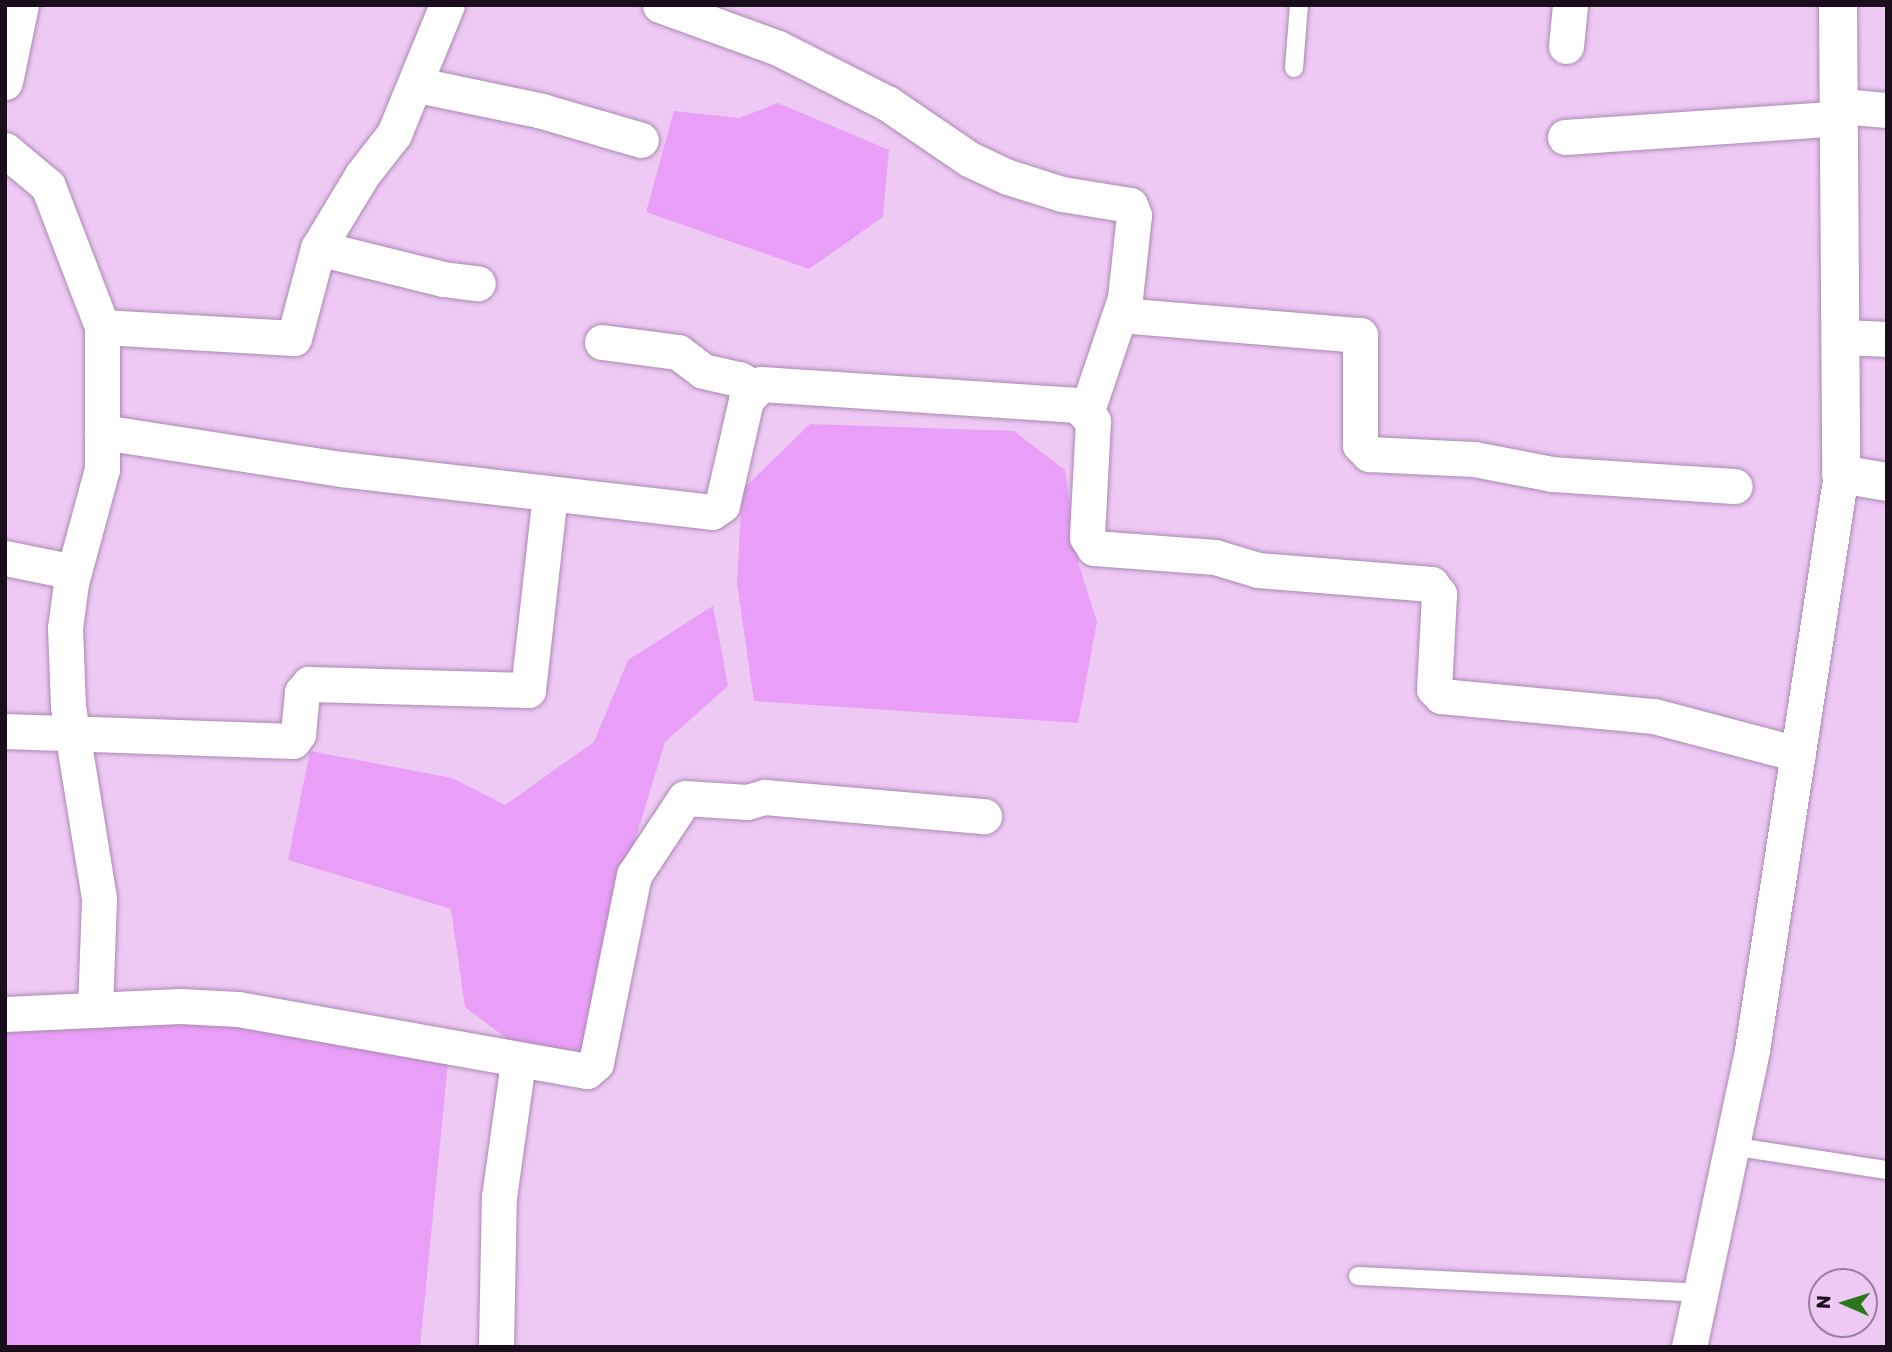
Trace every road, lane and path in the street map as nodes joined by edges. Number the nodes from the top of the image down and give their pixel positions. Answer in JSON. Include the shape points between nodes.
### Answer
{"nodes":[{"id":1,"x":22,"y":5,"type":"edge"},
{"id":2,"x":447,"y":5,"type":"edge"},
{"id":3,"x":660,"y":5,"type":"edge"},
{"id":4,"x":1299,"y":5,"type":"edge"},
{"id":5,"x":1570,"y":5,"type":"edge"},
{"id":6,"x":1838,"y":5,"type":"edge"},
{"id":7,"x":1566,"y":46,"type":"dead end"},
{"id":8,"x":1294,"y":68,"type":"dead end"},
{"id":9,"x":5,"y":82,"type":"edge"},
{"id":10,"x":418,"y":85,"type":"junction"},
{"id":11,"x":1887,"y":110,"type":"edge"},
{"id":12,"x":1841,"y":112,"type":"junction"},
{"id":13,"x":1565,"y":137,"type":"dead end"},
{"id":14,"x":641,"y":141,"type":"dead end"},
{"id":15,"x":5,"y":150,"type":"edge"},
{"id":16,"x":318,"y":248,"type":"junction"},
{"id":17,"x":478,"y":283,"type":"dead end"},
{"id":18,"x":1120,"y":315,"type":"junction"},
{"id":19,"x":102,"y":327,"type":"junction"},
{"id":20,"x":1843,"y":337,"type":"junction"},
{"id":21,"x":1887,"y":339,"type":"edge"},
{"id":22,"x":602,"y":342,"type":"dead end"},
{"id":23,"x":754,"y":387,"type":"junction"},
{"id":24,"x":1087,"y":411,"type":"junction"},
{"id":25,"x":102,"y":432,"type":"junction"},
{"id":26,"x":1841,"y":474,"type":"junction"},
{"id":27,"x":1887,"y":482,"type":"edge"},
{"id":28,"x":1735,"y":486,"type":"dead end"},
{"id":29,"x":550,"y":495,"type":"junction"},
{"id":30,"x":5,"y":558,"type":"edge"},
{"id":31,"x":74,"y":572,"type":"junction"},
{"id":32,"x":5,"y":732,"type":"edge"},
{"id":33,"x":73,"y":734,"type":"junction"},
{"id":34,"x":1798,"y":754,"type":"junction"},
{"id":35,"x":984,"y":816,"type":"dead end"},
{"id":36,"x":95,"y":1009,"type":"junction"},
{"id":37,"x":5,"y":1014,"type":"edge"},
{"id":38,"x":518,"y":1060,"type":"junction"},
{"id":39,"x":1731,"y":1146,"type":"junction"},
{"id":40,"x":1886,"y":1170,"type":"edge"},
{"id":41,"x":1358,"y":1276,"type":"dead end"},
{"id":42,"x":1701,"y":1293,"type":"junction"},
{"id":43,"x":496,"y":1347,"type":"edge"},
{"id":44,"x":1689,"y":1347,"type":"edge"}],
"edges":[{"from":1,"to":9,"type":"street"},
{"from":2,"to":10,"type":"street"},
{"from":3,"to":18,"type":"street","via":[[778,48],[887,103],[969,159],[1008,177],[1062,194],[1130,205],[1134,215]]},
{"from":4,"to":8,"type":"lane"},
{"from":5,"to":7,"type":"street"},
{"from":6,"to":12,"type":"street"},
{"from":10,"to":14,"type":"street","via":[[555,114]]},
{"from":10,"to":16,"type":"street","via":[[394,134],[362,175]]},
{"from":11,"to":12,"type":"street"},
{"from":12,"to":13,"type":"street"},
{"from":12,"to":20,"type":"street"},
{"from":15,"to":19,"type":"street","via":[[48,186]]},
{"from":16,"to":17,"type":"street","via":[[443,279]]},
{"from":16,"to":19,"type":"street","via":[[294,338]]},
{"from":18,"to":24,"type":"street"},
{"from":18,"to":28,"type":"street","via":[[1360,335],[1360,445],[1368,454],[1474,459],[1552,474]]},
{"from":19,"to":25,"type":"street"},
{"from":20,"to":21,"type":"street"},
{"from":20,"to":26,"type":"street"},
{"from":22,"to":23,"type":"street","via":[[678,352],[703,371]]},
{"from":23,"to":24,"type":"street","via":[[1056,402]]},
{"from":23,"to":29,"type":"street","via":[[746,400],[718,512]]},
{"from":24,"to":34,"type":"street","via":[[1093,421],[1087,537],[1094,548],[1215,556],[1258,569],[1431,584],[1439,594],[1434,689],[1441,696],[1654,716]]},
{"from":25,"to":29,"type":"street","via":[[160,439],[172,446]]},
{"from":25,"to":31,"type":"street","via":[[98,488]]},
{"from":26,"to":27,"type":"street"},
{"from":26,"to":34,"type":"street"},
{"from":29,"to":33,"type":"street","via":[[528,690],[309,684],[302,692],[298,734],[293,741]]},
{"from":30,"to":31,"type":"street"},
{"from":31,"to":33,"type":"street","via":[[65,628]]},
{"from":32,"to":33,"type":"street"},
{"from":33,"to":36,"type":"street","via":[[99,898]]},
{"from":34,"to":39,"type":"street","via":[[1752,1050]]},
{"from":35,"to":38,"type":"street","via":[[765,797],[747,802],[685,798],[644,856],[632,882],[596,1063],[581,1072]]},
{"from":36,"to":37,"type":"street"},
{"from":36,"to":38,"type":"street","via":[[180,1006],[252,1011]]},
{"from":38,"to":43,"type":"street","via":[[499,1197]]},
{"from":39,"to":40,"type":"lane"},
{"from":39,"to":42,"type":"street"},
{"from":41,"to":42,"type":"lane"},
{"from":42,"to":44,"type":"street"}]}
